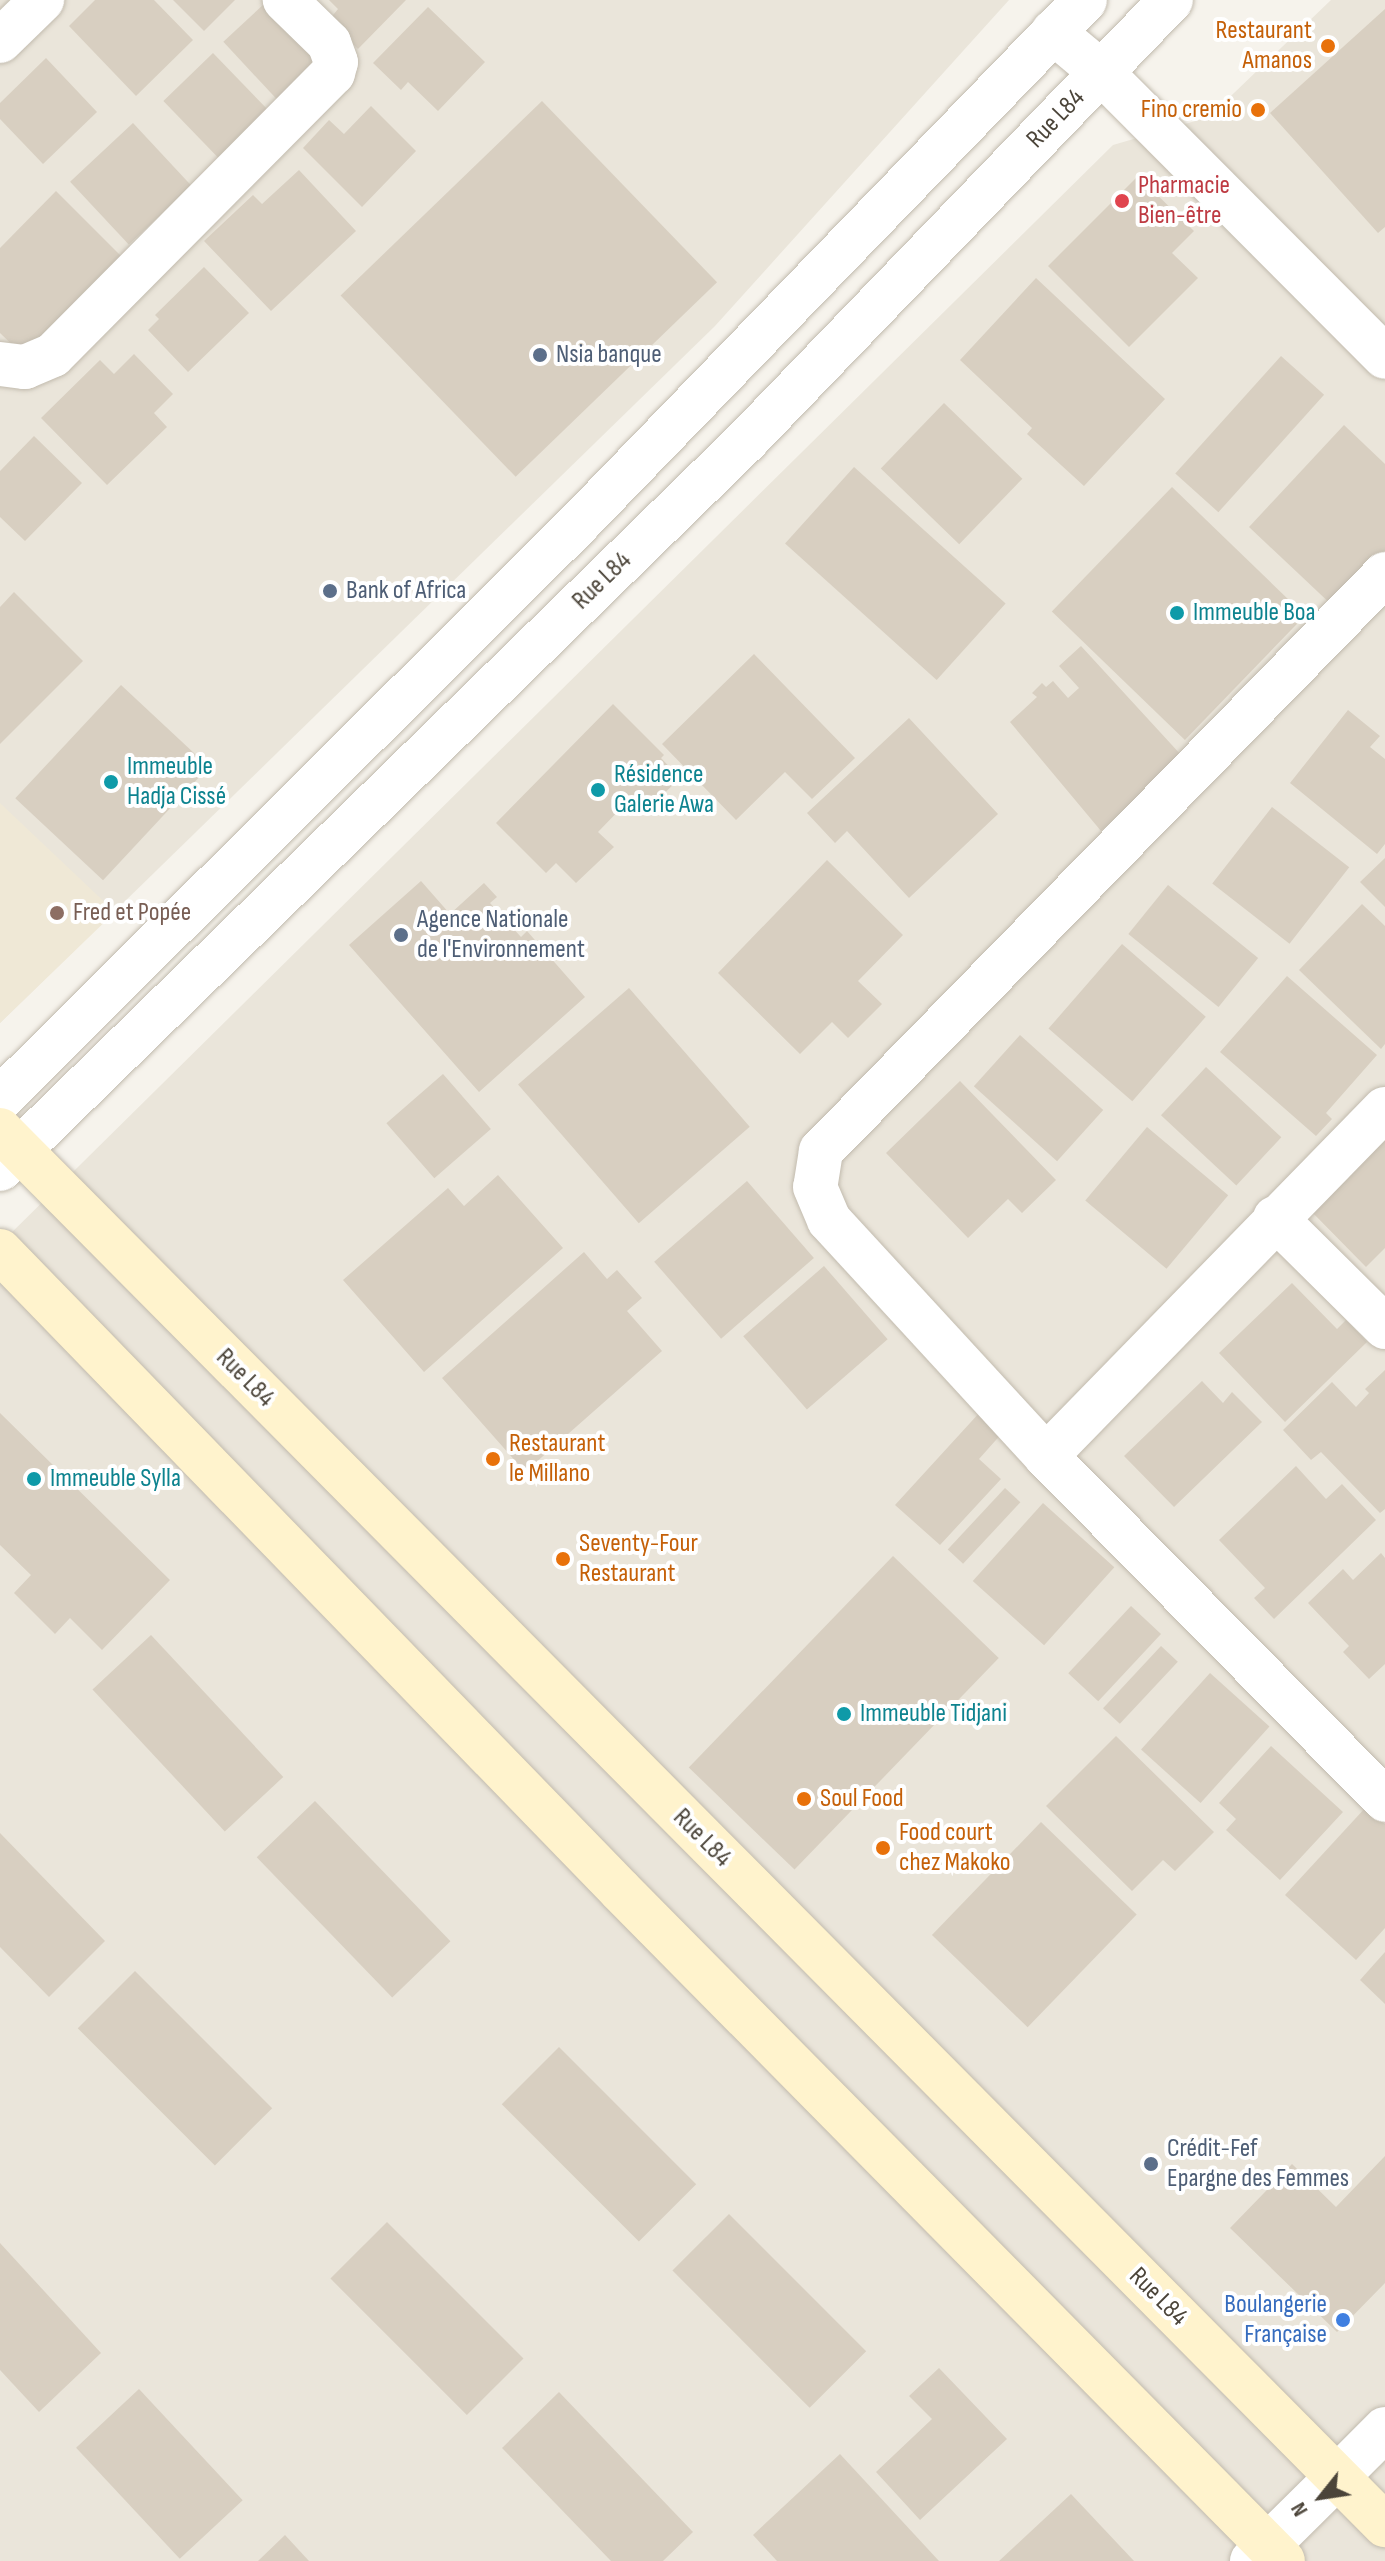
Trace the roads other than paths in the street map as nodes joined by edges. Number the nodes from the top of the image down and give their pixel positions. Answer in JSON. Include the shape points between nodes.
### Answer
{"nodes":[{"id":1,"x":42,"y":0,"type":"edge"},
{"id":2,"x":285,"y":0,"type":"edge"},
{"id":3,"x":1085,"y":0,"type":"edge"},
{"id":4,"x":1171,"y":0,"type":"edge"},
{"id":5,"x":1053,"y":32,"type":"junction"},
{"id":6,"x":0,"y":41,"type":"edge"},
{"id":7,"x":1101,"y":72,"type":"junction"},
{"id":8,"x":1385,"y":357,"type":"edge"},
{"id":9,"x":0,"y":364,"type":"edge"},
{"id":10,"x":1385,"y":574,"type":"edge"},
{"id":11,"x":0,"y":1099,"type":"edge"},
{"id":12,"x":1385,"y":1109,"type":"edge"},
{"id":13,"x":7,"y":1149,"type":"edge"},
{"id":14,"x":1275,"y":1218,"type":"junction"},
{"id":15,"x":0,"y":1251,"type":"edge"},
{"id":16,"x":1385,"y":1327,"type":"edge"},
{"id":17,"x":1046,"y":1456,"type":"junction"},
{"id":18,"x":1385,"y":1800,"type":"edge"},
{"id":19,"x":1385,"y":2429,"type":"edge"},
{"id":20,"x":1337,"y":2477,"type":"junction"},
{"id":21,"x":1385,"y":2525,"type":"edge"},
{"id":22,"x":1268,"y":2556,"type":"edge"}],
"edges":[{"from":1,"to":6,"type":"street"},
{"from":2,"to":9,"type":"street","via":[[329,43],[336,62],[333,73],[53,355],[25,367]]},
{"from":3,"to":5,"type":"street"},
{"from":4,"to":7,"type":"street","name":"Rue L84"},
{"from":5,"to":7,"type":"street"},
{"from":5,"to":11,"type":"street","via":[[567,535]]},
{"from":7,"to":8,"type":"street"},
{"from":7,"to":13,"type":"street","name":"Rue L84","via":[[747,440]]},
{"from":10,"to":17,"type":"street","via":[[821,1151],[815,1187],[829,1220]]},
{"from":12,"to":14,"type":"street"},
{"from":13,"to":20,"type":"main road","name":"Rue L84"},
{"from":14,"to":16,"type":"street"},
{"from":14,"to":17,"type":"street"},
{"from":15,"to":22,"type":"main road"},
{"from":17,"to":18,"type":"street"},
{"from":19,"to":20,"type":"street"},
{"from":20,"to":21,"type":"main road","name":"Rue L84"},
{"from":20,"to":22,"type":"street"}]}
